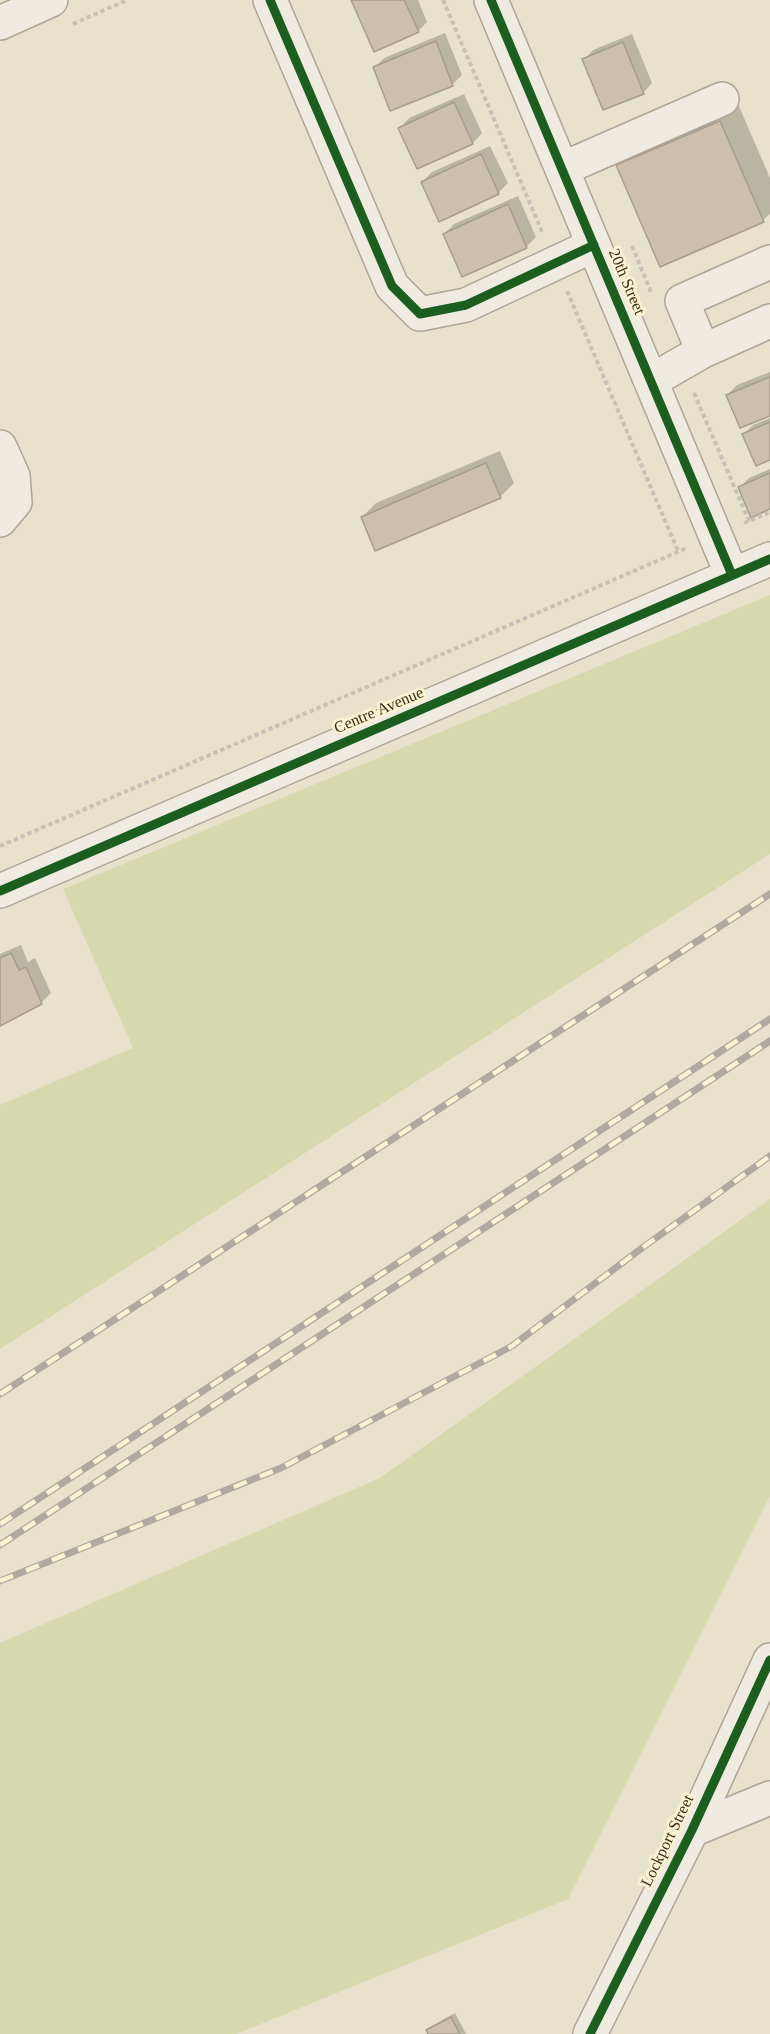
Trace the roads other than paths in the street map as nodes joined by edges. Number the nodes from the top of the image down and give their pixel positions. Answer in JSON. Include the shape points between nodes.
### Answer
{"nodes":[{"id":1,"x":270,"y":0,"type":"edge"},
{"id":2,"x":491,"y":0,"type":"edge"},
{"id":3,"x":722,"y":99,"type":"dead end"},
{"id":4,"x":562,"y":169,"type":"junction"},
{"id":5,"x":594,"y":245,"type":"junction"},
{"id":6,"x":770,"y":262,"type":"edge"},
{"id":7,"x":770,"y":321,"type":"edge"},
{"id":8,"x":692,"y":357,"type":"junction"},
{"id":9,"x":651,"y":381,"type":"junction"},
{"id":10,"x":0,"y":447,"type":"edge"},
{"id":11,"x":0,"y":520,"type":"edge"},
{"id":12,"x":770,"y":559,"type":"edge"},
{"id":13,"x":732,"y":575,"type":"junction"},
{"id":14,"x":0,"y":891,"type":"edge"},
{"id":15,"x":770,"y":1660,"type":"edge"},
{"id":16,"x":770,"y":1798,"type":"edge"},
{"id":17,"x":692,"y":1830,"type":"junction"},
{"id":18,"x":590,"y":2034,"type":"edge"}],
"edges":[{"from":1,"to":5,"type":"street","via":[[392,286],[420,314],[466,304]]},
{"from":2,"to":4,"type":"street","name":"20th Street"},
{"from":3,"to":4,"type":"street"},
{"from":4,"to":5,"type":"street","name":"20th Street"},
{"from":5,"to":9,"type":"street","name":"20th Street"},
{"from":6,"to":8,"type":"street","via":[[682,301]]},
{"from":7,"to":8,"type":"street"},
{"from":8,"to":9,"type":"street"},
{"from":9,"to":13,"type":"street","name":"20th Street"},
{"from":10,"to":11,"type":"street","via":[[13,477],[15,502]]},
{"from":12,"to":13,"type":"street","name":"Centre Avenue"},
{"from":13,"to":14,"type":"street","name":"Centre Avenue"},
{"from":15,"to":17,"type":"street","name":"Lockport Street"},
{"from":16,"to":17,"type":"street"},
{"from":17,"to":18,"type":"street","name":"Lockport Street"}]}
